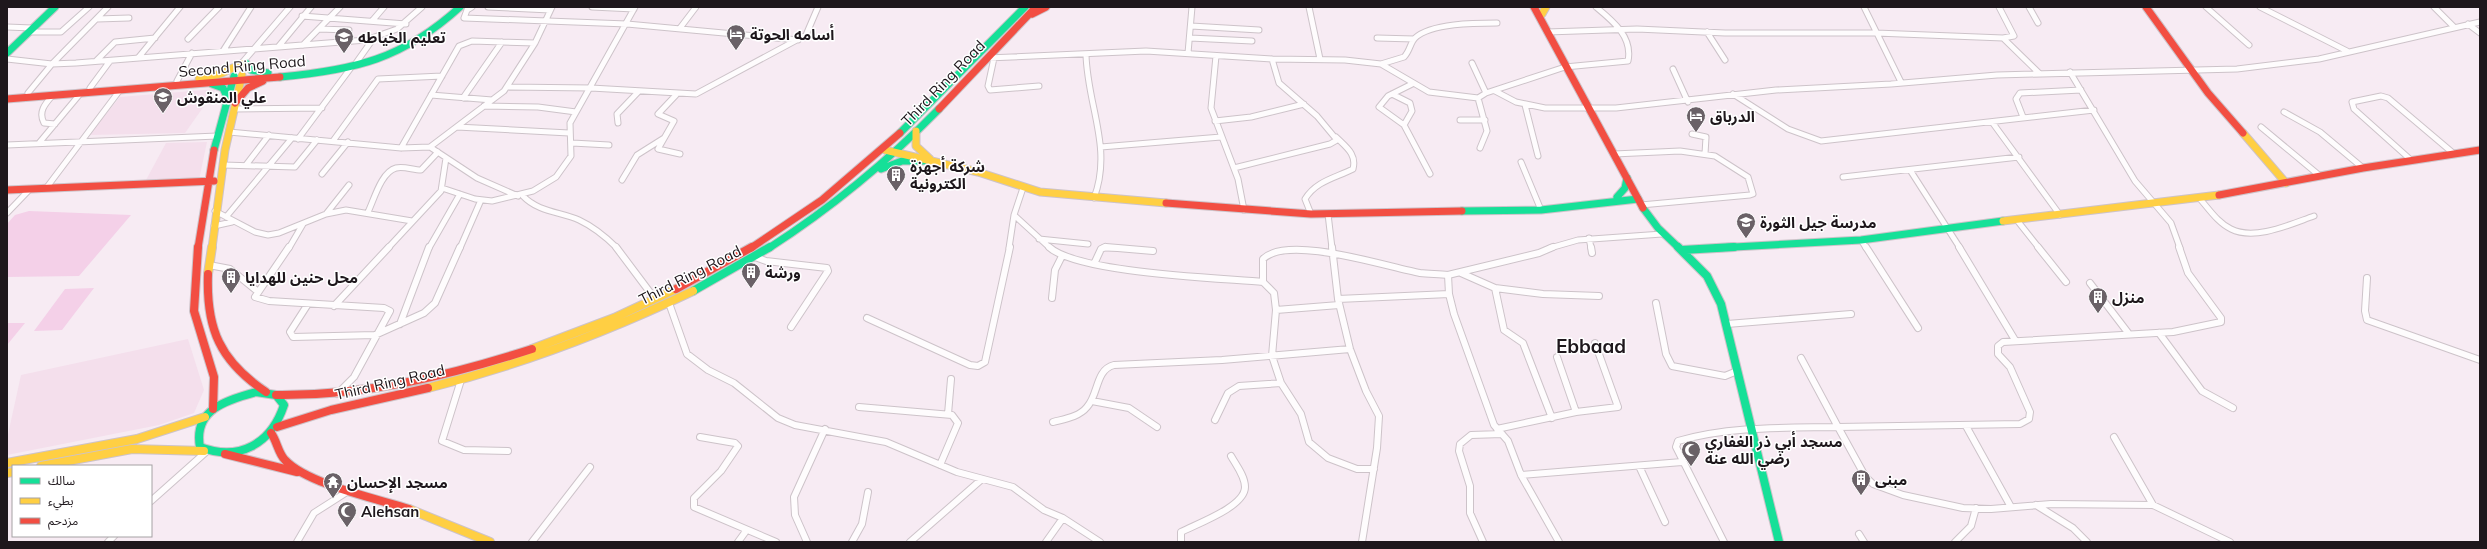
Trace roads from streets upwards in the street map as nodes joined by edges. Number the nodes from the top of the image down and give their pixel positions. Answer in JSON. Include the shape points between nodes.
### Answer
{"nodes":[{"id":1,"x":55,"y":7,"type":"edge"},
{"id":2,"x":88,"y":7,"type":"edge"},
{"id":3,"x":108,"y":7,"type":"edge"},
{"id":4,"x":180,"y":7,"type":"edge"},
{"id":5,"x":219,"y":7,"type":"edge"},
{"id":6,"x":251,"y":7,"type":"edge"},
{"id":7,"x":290,"y":7,"type":"edge"},
{"id":8,"x":311,"y":7,"type":"edge"},
{"id":9,"x":340,"y":7,"type":"edge"},
{"id":10,"x":384,"y":7,"type":"edge"},
{"id":11,"x":422,"y":7,"type":"edge"},
{"id":12,"x":453,"y":7,"type":"edge"},
{"id":13,"x":460,"y":7,"type":"edge"},
{"id":14,"x":472,"y":7,"type":"edge"},
{"id":15,"x":488,"y":7,"type":"edge"},
{"id":16,"x":592,"y":7,"type":"edge"},
{"id":17,"x":696,"y":7,"type":"edge"},
{"id":18,"x":818,"y":7,"type":"edge"},
{"id":19,"x":1036,"y":7,"type":"edge"},
{"id":20,"x":1046,"y":7,"type":"edge"},
{"id":21,"x":1192,"y":7,"type":"edge"},
{"id":22,"x":1309,"y":7,"type":"edge"},
{"id":23,"x":1526,"y":7,"type":"edge"},
{"id":24,"x":1546,"y":7,"type":"edge"},
{"id":25,"x":1596,"y":7,"type":"edge"},
{"id":26,"x":1864,"y":7,"type":"edge"},
{"id":27,"x":1999,"y":7,"type":"edge"},
{"id":28,"x":2029,"y":7,"type":"edge"},
{"id":29,"x":2146,"y":7,"type":"edge"},
{"id":30,"x":2206,"y":7,"type":"edge"},
{"id":31,"x":2260,"y":7,"type":"edge"},
{"id":32,"x":2434,"y":7,"type":"edge"},
{"id":33,"x":635,"y":8,"type":"edge"},
{"id":34,"x":551,"y":9,"type":"edge"},
{"id":35,"x":1021,"y":9,"type":"edge"},
{"id":36,"x":1539,"y":12,"type":"edge"},
{"id":37,"x":302,"y":16,"type":"junction"},
{"id":38,"x":330,"y":17,"type":"junction"},
{"id":39,"x":1028,"y":17,"type":"junction"},
{"id":40,"x":96,"y":18,"type":"junction"},
{"id":41,"x":129,"y":18,"type":"dead end"},
{"id":42,"x":372,"y":20,"type":"junction"},
{"id":43,"x":545,"y":22,"type":"junction"},
{"id":44,"x":2480,"y":22,"type":"edge"},
{"id":45,"x":1497,"y":23,"type":"dead end"},
{"id":46,"x":2038,"y":23,"type":"dead end"},
{"id":47,"x":406,"y":24,"type":"junction"},
{"id":48,"x":627,"y":24,"type":"junction"},
{"id":49,"x":2468,"y":24,"type":"junction"},
{"id":50,"x":1191,"y":26,"type":"junction"},
{"id":51,"x":7,"y":27,"type":"edge"},
{"id":52,"x":2454,"y":27,"type":"junction"},
{"id":53,"x":680,"y":28,"type":"junction"},
{"id":54,"x":319,"y":29,"type":"junction"},
{"id":55,"x":31,"y":30,"type":"junction"},
{"id":56,"x":349,"y":30,"type":"dead end"},
{"id":57,"x":1259,"y":30,"type":"dead end"},
{"id":58,"x":1620,"y":30,"type":"junction"},
{"id":59,"x":1547,"y":32,"type":"junction"},
{"id":60,"x":1707,"y":32,"type":"junction"},
{"id":61,"x":1876,"y":33,"type":"junction"},
{"id":62,"x":2480,"y":33,"type":"edge"},
{"id":63,"x":155,"y":38,"type":"junction"},
{"id":64,"x":1190,"y":38,"type":"junction"},
{"id":65,"x":1377,"y":38,"type":"dead end"},
{"id":66,"x":2003,"y":38,"type":"junction"},
{"id":67,"x":188,"y":39,"type":"dead end"},
{"id":68,"x":373,"y":39,"type":"junction"},
{"id":69,"x":1414,"y":39,"type":"junction"},
{"id":70,"x":798,"y":40,"type":"junction"},
{"id":71,"x":1252,"y":41,"type":"dead end"},
{"id":72,"x":502,"y":42,"type":"junction"},
{"id":73,"x":535,"y":43,"type":"junction"},
{"id":74,"x":16,"y":44,"type":"junction"},
{"id":75,"x":303,"y":45,"type":"junction"},
{"id":76,"x":2249,"y":45,"type":"dead end"},
{"id":77,"x":278,"y":47,"type":"junction"},
{"id":78,"x":7,"y":48,"type":"edge"},
{"id":79,"x":255,"y":49,"type":"junction"},
{"id":80,"x":223,"y":51,"type":"junction"},
{"id":81,"x":2348,"y":52,"type":"junction"},
{"id":82,"x":192,"y":53,"type":"junction"},
{"id":83,"x":1188,"y":53,"type":"junction"},
{"id":84,"x":7,"y":54,"type":"edge"},
{"id":85,"x":1086,"y":54,"type":"junction"},
{"id":86,"x":1216,"y":56,"type":"junction"},
{"id":87,"x":138,"y":58,"type":"junction"},
{"id":88,"x":991,"y":58,"type":"junction"},
{"id":89,"x":7,"y":59,"type":"edge"},
{"id":90,"x":14,"y":59,"type":"junction"},
{"id":91,"x":1272,"y":59,"type":"junction"},
{"id":92,"x":1320,"y":59,"type":"junction"},
{"id":93,"x":1725,"y":60,"type":"dead end"},
{"id":94,"x":96,"y":61,"type":"junction"},
{"id":95,"x":110,"y":61,"type":"junction"},
{"id":96,"x":245,"y":61,"type":"junction"},
{"id":97,"x":1472,"y":63,"type":"dead end"},
{"id":98,"x":52,"y":64,"type":"junction"},
{"id":99,"x":1381,"y":64,"type":"junction"},
{"id":100,"x":353,"y":66,"type":"junction"},
{"id":101,"x":1565,"y":67,"type":"junction"},
{"id":102,"x":1673,"y":69,"type":"dead end"},
{"id":103,"x":2192,"y":70,"type":"junction"},
{"id":104,"x":2040,"y":72,"type":"junction"},
{"id":105,"x":2070,"y":72,"type":"junction"},
{"id":106,"x":268,"y":73,"type":"junction"},
{"id":107,"x":442,"y":76,"type":"junction"},
{"id":108,"x":237,"y":78,"type":"junction"},
{"id":109,"x":276,"y":78,"type":"junction"},
{"id":110,"x":177,"y":81,"type":"junction"},
{"id":111,"x":199,"y":81,"type":"junction"},
{"id":112,"x":1901,"y":82,"type":"junction"},
{"id":113,"x":1412,"y":84,"type":"junction"},
{"id":114,"x":1039,"y":86,"type":"dead end"},
{"id":115,"x":508,"y":87,"type":"junction"},
{"id":116,"x":90,"y":88,"type":"junction"},
{"id":117,"x":591,"y":88,"type":"junction"},
{"id":118,"x":120,"y":90,"type":"junction"},
{"id":119,"x":2081,"y":90,"type":"junction"},
{"id":120,"x":639,"y":91,"type":"junction"},
{"id":121,"x":1495,"y":91,"type":"junction"},
{"id":122,"x":28,"y":93,"type":"junction"},
{"id":123,"x":1486,"y":93,"type":"junction"},
{"id":124,"x":80,"y":94,"type":"junction"},
{"id":125,"x":1392,"y":94,"type":"junction"},
{"id":126,"x":1733,"y":94,"type":"junction"},
{"id":127,"x":7,"y":95,"type":"edge"},
{"id":128,"x":431,"y":95,"type":"junction"},
{"id":129,"x":676,"y":95,"type":"junction"},
{"id":130,"x":52,"y":96,"type":"junction"},
{"id":131,"x":227,"y":97,"type":"junction"},
{"id":132,"x":463,"y":98,"type":"junction"},
{"id":133,"x":1478,"y":98,"type":"junction"},
{"id":134,"x":7,"y":100,"type":"edge"},
{"id":135,"x":492,"y":100,"type":"junction"},
{"id":136,"x":1688,"y":102,"type":"junction"},
{"id":137,"x":1304,"y":104,"type":"junction"},
{"id":138,"x":1525,"y":105,"type":"junction"},
{"id":139,"x":234,"y":106,"type":"junction"},
{"id":140,"x":484,"y":106,"type":"junction"},
{"id":141,"x":322,"y":108,"type":"junction"},
{"id":142,"x":2094,"y":110,"type":"junction"},
{"id":143,"x":1590,"y":111,"type":"junction"},
{"id":144,"x":576,"y":112,"type":"junction"},
{"id":145,"x":2284,"y":112,"type":"dead end"},
{"id":146,"x":2023,"y":117,"type":"junction"},
{"id":147,"x":1460,"y":120,"type":"dead end"},
{"id":148,"x":1485,"y":120,"type":"junction"},
{"id":149,"x":1215,"y":121,"type":"junction"},
{"id":150,"x":1992,"y":122,"type":"junction"},
{"id":151,"x":618,"y":123,"type":"dead end"},
{"id":152,"x":55,"y":124,"type":"junction"},
{"id":153,"x":1404,"y":125,"type":"junction"},
{"id":154,"x":457,"y":127,"type":"junction"},
{"id":155,"x":2261,"y":127,"type":"dead end"},
{"id":156,"x":916,"y":131,"type":"junction"},
{"id":157,"x":230,"y":132,"type":"junction"},
{"id":158,"x":569,"y":133,"type":"junction"},
{"id":159,"x":1692,"y":134,"type":"dead end"},
{"id":160,"x":269,"y":135,"type":"junction"},
{"id":161,"x":217,"y":136,"type":"junction"},
{"id":162,"x":665,"y":137,"type":"junction"},
{"id":163,"x":1221,"y":137,"type":"junction"},
{"id":164,"x":1336,"y":137,"type":"junction"},
{"id":165,"x":292,"y":138,"type":"junction"},
{"id":166,"x":298,"y":139,"type":"junction"},
{"id":167,"x":83,"y":140,"type":"junction"},
{"id":168,"x":317,"y":140,"type":"junction"},
{"id":169,"x":333,"y":141,"type":"junction"},
{"id":170,"x":348,"y":142,"type":"junction"},
{"id":171,"x":39,"y":143,"type":"junction"},
{"id":172,"x":572,"y":143,"type":"junction"},
{"id":173,"x":7,"y":145,"type":"edge"},
{"id":174,"x":609,"y":145,"type":"dead end"},
{"id":175,"x":430,"y":147,"type":"junction"},
{"id":176,"x":1101,"y":147,"type":"junction"},
{"id":177,"x":401,"y":148,"type":"junction"},
{"id":178,"x":887,"y":148,"type":"junction"},
{"id":179,"x":1480,"y":148,"type":"dead end"},
{"id":180,"x":2480,"y":150,"type":"edge"},
{"id":181,"x":897,"y":151,"type":"junction"},
{"id":182,"x":438,"y":152,"type":"junction"},
{"id":183,"x":2453,"y":153,"type":"junction"},
{"id":184,"x":680,"y":154,"type":"dead end"},
{"id":185,"x":1614,"y":154,"type":"junction"},
{"id":186,"x":1705,"y":154,"type":"junction"},
{"id":187,"x":1538,"y":156,"type":"dead end"},
{"id":188,"x":2018,"y":157,"type":"junction"},
{"id":189,"x":446,"y":158,"type":"junction"},
{"id":190,"x":926,"y":160,"type":"junction"},
{"id":191,"x":2411,"y":160,"type":"junction"},
{"id":192,"x":1521,"y":162,"type":"dead end"},
{"id":193,"x":223,"y":165,"type":"junction"},
{"id":194,"x":246,"y":165,"type":"junction"},
{"id":195,"x":268,"y":165,"type":"junction"},
{"id":196,"x":1234,"y":168,"type":"junction"},
{"id":197,"x":2363,"y":168,"type":"junction"},
{"id":198,"x":1910,"y":170,"type":"junction"},
{"id":199,"x":322,"y":174,"type":"dead end"},
{"id":200,"x":1430,"y":174,"type":"dead end"},
{"id":201,"x":2320,"y":176,"type":"junction"},
{"id":202,"x":866,"y":178,"type":"junction"},
{"id":203,"x":1627,"y":178,"type":"junction"},
{"id":204,"x":1843,"y":178,"type":"dead end"},
{"id":205,"x":221,"y":180,"type":"junction"},
{"id":206,"x":622,"y":180,"type":"dead end"},
{"id":207,"x":209,"y":181,"type":"junction"},
{"id":208,"x":2286,"y":183,"type":"junction"},
{"id":209,"x":349,"y":185,"type":"dead end"},
{"id":210,"x":47,"y":187,"type":"junction"},
{"id":211,"x":442,"y":188,"type":"junction"},
{"id":212,"x":1023,"y":188,"type":"junction"},
{"id":213,"x":30,"y":189,"type":"junction"},
{"id":214,"x":7,"y":190,"type":"edge"},
{"id":215,"x":460,"y":194,"type":"junction"},
{"id":216,"x":521,"y":196,"type":"junction"},
{"id":217,"x":1094,"y":198,"type":"junction"},
{"id":218,"x":1620,"y":199,"type":"junction"},
{"id":219,"x":2200,"y":199,"type":"junction"},
{"id":220,"x":481,"y":200,"type":"junction"},
{"id":221,"x":1639,"y":201,"type":"junction"},
{"id":222,"x":2156,"y":204,"type":"junction"},
{"id":223,"x":1244,"y":210,"type":"junction"},
{"id":224,"x":1541,"y":210,"type":"junction"},
{"id":225,"x":215,"y":211,"type":"junction"},
{"id":226,"x":368,"y":212,"type":"junction"},
{"id":227,"x":7,"y":214,"type":"edge"},
{"id":228,"x":326,"y":214,"type":"junction"},
{"id":229,"x":1311,"y":214,"type":"junction"},
{"id":230,"x":1328,"y":214,"type":"junction"},
{"id":231,"x":1014,"y":215,"type":"junction"},
{"id":232,"x":2060,"y":215,"type":"junction"},
{"id":233,"x":2314,"y":216,"type":"dead end"},
{"id":234,"x":226,"y":217,"type":"junction"},
{"id":235,"x":2016,"y":219,"type":"junction"},
{"id":236,"x":412,"y":221,"type":"junction"},
{"id":237,"x":232,"y":222,"type":"junction"},
{"id":238,"x":303,"y":224,"type":"junction"},
{"id":239,"x":214,"y":226,"type":"junction"},
{"id":240,"x":1947,"y":227,"type":"junction"},
{"id":241,"x":1662,"y":234,"type":"junction"},
{"id":242,"x":1589,"y":238,"type":"junction"},
{"id":243,"x":1039,"y":239,"type":"junction"},
{"id":244,"x":1861,"y":240,"type":"junction"},
{"id":245,"x":1088,"y":244,"type":"dead end"},
{"id":246,"x":1682,"y":250,"type":"junction"},
{"id":247,"x":1153,"y":251,"type":"dead end"},
{"id":248,"x":1331,"y":252,"type":"junction"},
{"id":249,"x":1592,"y":253,"type":"dead end"},
{"id":250,"x":1062,"y":256,"type":"junction"},
{"id":251,"x":755,"y":257,"type":"junction"},
{"id":252,"x":1094,"y":264,"type":"junction"},
{"id":253,"x":209,"y":266,"type":"junction"},
{"id":254,"x":1461,"y":273,"type":"junction"},
{"id":255,"x":1448,"y":275,"type":"junction"},
{"id":256,"x":2367,"y":278,"type":"dead end"},
{"id":257,"x":1263,"y":282,"type":"junction"},
{"id":258,"x":2066,"y":282,"type":"dead end"},
{"id":259,"x":2090,"y":282,"type":"dead end"},
{"id":260,"x":1495,"y":288,"type":"junction"},
{"id":261,"x":257,"y":291,"type":"junction"},
{"id":262,"x":1449,"y":294,"type":"junction"},
{"id":263,"x":1599,"y":296,"type":"dead end"},
{"id":264,"x":1052,"y":298,"type":"dead end"},
{"id":265,"x":655,"y":299,"type":"junction"},
{"id":266,"x":1338,"y":299,"type":"junction"},
{"id":267,"x":669,"y":303,"type":"junction"},
{"id":268,"x":1656,"y":303,"type":"dead end"},
{"id":269,"x":308,"y":304,"type":"junction"},
{"id":270,"x":1339,"y":305,"type":"junction"},
{"id":271,"x":334,"y":306,"type":"junction"},
{"id":272,"x":1276,"y":310,"type":"junction"},
{"id":273,"x":1850,"y":314,"type":"dead end"},
{"id":274,"x":867,"y":318,"type":"dead end"},
{"id":275,"x":400,"y":324,"type":"junction"},
{"id":276,"x":1727,"y":324,"type":"junction"},
{"id":277,"x":791,"y":327,"type":"dead end"},
{"id":278,"x":1918,"y":328,"type":"dead end"},
{"id":279,"x":2159,"y":333,"type":"junction"},
{"id":280,"x":2130,"y":334,"type":"junction"},
{"id":281,"x":375,"y":336,"type":"junction"},
{"id":282,"x":2015,"y":340,"type":"junction"},
{"id":283,"x":1595,"y":343,"type":"dead end"},
{"id":284,"x":1350,"y":349,"type":"junction"},
{"id":285,"x":1272,"y":356,"type":"junction"},
{"id":286,"x":1557,"y":356,"type":"dead end"},
{"id":287,"x":1801,"y":358,"type":"dead end"},
{"id":288,"x":2480,"y":360,"type":"edge"},
{"id":289,"x":1736,"y":371,"type":"junction"},
{"id":290,"x":951,"y":379,"type":"dead end"},
{"id":291,"x":461,"y":380,"type":"junction"},
{"id":292,"x":1281,"y":383,"type":"junction"},
{"id":293,"x":266,"y":392,"type":"junction"},
{"id":294,"x":276,"y":395,"type":"junction"},
{"id":295,"x":335,"y":396,"type":"junction"},
{"id":296,"x":1092,"y":401,"type":"junction"},
{"id":297,"x":859,"y":407,"type":"dead end"},
{"id":298,"x":2233,"y":408,"type":"dead end"},
{"id":299,"x":214,"y":409,"type":"junction"},
{"id":300,"x":1576,"y":412,"type":"junction"},
{"id":301,"x":948,"y":414,"type":"junction"},
{"id":302,"x":206,"y":416,"type":"junction"},
{"id":303,"x":1552,"y":418,"type":"junction"},
{"id":304,"x":1215,"y":420,"type":"dead end"},
{"id":305,"x":1053,"y":422,"type":"dead end"},
{"id":306,"x":1966,"y":426,"type":"junction"},
{"id":307,"x":1157,"y":427,"type":"dead end"},
{"id":308,"x":1838,"y":427,"type":"junction"},
{"id":309,"x":1752,"y":428,"type":"junction"},
{"id":310,"x":825,"y":429,"type":"junction"},
{"id":311,"x":1497,"y":429,"type":"junction"},
{"id":312,"x":274,"y":430,"type":"junction"},
{"id":313,"x":1502,"y":434,"type":"junction"},
{"id":314,"x":700,"y":437,"type":"dead end"},
{"id":315,"x":2114,"y":437,"type":"dead end"},
{"id":316,"x":205,"y":451,"type":"junction"},
{"id":317,"x":508,"y":451,"type":"dead end"},
{"id":318,"x":225,"y":454,"type":"junction"},
{"id":319,"x":1231,"y":456,"type":"dead end"},
{"id":320,"x":1682,"y":462,"type":"junction"},
{"id":321,"x":7,"y":463,"type":"edge"},
{"id":322,"x":46,"y":465,"type":"edge"},
{"id":323,"x":940,"y":465,"type":"junction"},
{"id":324,"x":1639,"y":466,"type":"junction"},
{"id":325,"x":590,"y":467,"type":"dead end"},
{"id":326,"x":1374,"y":469,"type":"junction"},
{"id":327,"x":308,"y":474,"type":"junction"},
{"id":328,"x":1521,"y":475,"type":"junction"},
{"id":329,"x":982,"y":479,"type":"junction"},
{"id":330,"x":350,"y":490,"type":"junction"},
{"id":331,"x":868,"y":492,"type":"dead end"},
{"id":332,"x":152,"y":500,"type":"edge"},
{"id":333,"x":2035,"y":505,"type":"junction"},
{"id":334,"x":2153,"y":505,"type":"junction"},
{"id":335,"x":2011,"y":507,"type":"junction"},
{"id":336,"x":1976,"y":508,"type":"junction"},
{"id":337,"x":1063,"y":518,"type":"junction"},
{"id":338,"x":1665,"y":522,"type":"dead end"},
{"id":339,"x":746,"y":531,"type":"junction"},
{"id":340,"x":1859,"y":534,"type":"dead end"},
{"id":341,"x":474,"y":539,"type":"edge"},
{"id":342,"x":2217,"y":540,"type":"edge"},
{"id":343,"x":297,"y":542,"type":"edge"},
{"id":344,"x":490,"y":542,"type":"edge"},
{"id":345,"x":532,"y":542,"type":"edge"},
{"id":346,"x":738,"y":542,"type":"edge"},
{"id":347,"x":776,"y":542,"type":"edge"},
{"id":348,"x":806,"y":542,"type":"edge"},
{"id":349,"x":852,"y":542,"type":"edge"},
{"id":350,"x":910,"y":542,"type":"edge"},
{"id":351,"x":1046,"y":542,"type":"edge"},
{"id":352,"x":1100,"y":542,"type":"edge"},
{"id":353,"x":1181,"y":542,"type":"edge"},
{"id":354,"x":1362,"y":542,"type":"edge"},
{"id":355,"x":1483,"y":542,"type":"edge"},
{"id":356,"x":1559,"y":542,"type":"edge"},
{"id":357,"x":1724,"y":542,"type":"edge"},
{"id":358,"x":1779,"y":542,"type":"edge"},
{"id":359,"x":1864,"y":542,"type":"edge"},
{"id":360,"x":1955,"y":542,"type":"edge"},
{"id":361,"x":2087,"y":542,"type":"edge"},
{"id":362,"x":2230,"y":542,"type":"edge"}],
"edges":[{"from":1,"to":55,"type":"street"},
{"from":2,"to":55,"type":"street","via":[[61,32]]},
{"from":3,"to":40,"type":"street"},
{"from":4,"to":63,"type":"street"},
{"from":5,"to":67,"type":"street"},
{"from":6,"to":80,"type":"street"},
{"from":7,"to":79,"type":"street"},
{"from":8,"to":37,"type":"street"},
{"from":9,"to":38,"type":"street"},
{"from":10,"to":42,"type":"street"},
{"from":11,"to":47,"type":"street"},
{"from":12,"to":100,"type":"street","name":"Second Ring Road","via":[[422,36],[394,51]]},
{"from":13,"to":100,"type":"street","name":"Second Ring Road","via":[[440,28],[413,46],[380,60]]},
{"from":14,"to":43,"type":"street","via":[[467,10],[464,18]]},
{"from":15,"to":34,"type":"street"},
{"from":16,"to":33,"type":"street"},
{"from":17,"to":53,"type":"street"},
{"from":18,"to":70,"type":"street","via":[[809,33]]},
{"from":19,"to":39,"type":"street","name":"Third Ring Road"},
{"from":20,"to":39,"type":"street"},
{"from":21,"to":50,"type":"street"},
{"from":22,"to":92,"type":"street"},
{"from":23,"to":36,"type":"street"},
{"from":24,"to":36,"type":"street"},
{"from":25,"to":58,"type":"street"},
{"from":26,"to":61,"type":"street"},
{"from":27,"to":66,"type":"street","via":[[2014,36]]},
{"from":28,"to":46,"type":"street"},
{"from":29,"to":103,"type":"street"},
{"from":30,"to":76,"type":"street"},
{"from":31,"to":81,"type":"street"},
{"from":32,"to":52,"type":"street"},
{"from":33,"to":48,"type":"street"},
{"from":34,"to":43,"type":"street"},
{"from":35,"to":178,"type":"street","name":"Third Ring Road"},
{"from":36,"to":59,"type":"street"},
{"from":37,"to":38,"type":"street"},
{"from":37,"to":77,"type":"street"},
{"from":38,"to":42,"type":"street"},
{"from":38,"to":54,"type":"street"},
{"from":39,"to":88,"type":"street","name":"Third Ring Road"},
{"from":40,"to":41,"type":"street"},
{"from":40,"to":98,"type":"street"},
{"from":42,"to":47,"type":"street"},
{"from":43,"to":48,"type":"street"},
{"from":43,"to":73,"type":"street"},
{"from":44,"to":49,"type":"street"},
{"from":45,"to":69,"type":"street","via":[[1468,23],[1425,32]]},
{"from":47,"to":68,"type":"street","via":[[387,35]]},
{"from":48,"to":53,"type":"street"},
{"from":48,"to":117,"type":"street"},
{"from":49,"to":52,"type":"street"},
{"from":49,"to":62,"type":"street"},
{"from":50,"to":57,"type":"street"},
{"from":50,"to":64,"type":"street"},
{"from":51,"to":55,"type":"street"},
{"from":52,"to":81,"type":"street"},
{"from":53,"to":70,"type":"street"},
{"from":54,"to":56,"type":"street"},
{"from":54,"to":75,"type":"street"},
{"from":55,"to":74,"type":"street"},
{"from":58,"to":59,"type":"street"},
{"from":58,"to":60,"type":"street"},
{"from":58,"to":101,"type":"street","via":[[1628,51],[1628,61]]},
{"from":59,"to":101,"type":"street"},
{"from":60,"to":61,"type":"street"},
{"from":60,"to":93,"type":"street"},
{"from":61,"to":66,"type":"street"},
{"from":61,"to":112,"type":"street"},
{"from":63,"to":87,"type":"street"},
{"from":63,"to":94,"type":"street","via":[[115,42]]},
{"from":64,"to":71,"type":"street"},
{"from":64,"to":83,"type":"street"},
{"from":65,"to":69,"type":"street"},
{"from":66,"to":104,"type":"street"},
{"from":68,"to":75,"type":"street"},
{"from":68,"to":100,"type":"street"},
{"from":69,"to":99,"type":"street","via":[[1407,56]]},
{"from":70,"to":129,"type":"street","via":[[706,90],[688,96]]},
{"from":72,"to":73,"type":"street"},
{"from":72,"to":107,"type":"street","via":[[472,41],[461,44]]},
{"from":72,"to":132,"type":"street"},
{"from":73,"to":115,"type":"street"},
{"from":74,"to":78,"type":"street"},
{"from":74,"to":84,"type":"street"},
{"from":75,"to":77,"type":"street"},
{"from":77,"to":79,"type":"street"},
{"from":79,"to":80,"type":"street"},
{"from":79,"to":96,"type":"street"},
{"from":80,"to":82,"type":"street"},
{"from":81,"to":103,"type":"street","via":[[2266,67]]},
{"from":82,"to":87,"type":"street"},
{"from":82,"to":110,"type":"street"},
{"from":83,"to":85,"type":"street","via":[[1146,50]]},
{"from":83,"to":86,"type":"street"},
{"from":84,"to":90,"type":"street"},
{"from":85,"to":88,"type":"street"},
{"from":85,"to":176,"type":"street","via":[[1085,68]]},
{"from":86,"to":91,"type":"street"},
{"from":86,"to":149,"type":"street","via":[[1211,108]]},
{"from":87,"to":95,"type":"street"},
{"from":88,"to":114,"type":"street","via":[[988,86],[990,90]]},
{"from":88,"to":156,"type":"street","name":"Third Ring Road"},
{"from":89,"to":90,"type":"street"},
{"from":90,"to":98,"type":"street"},
{"from":91,"to":92,"type":"street"},
{"from":91,"to":137,"type":"street","via":[[1279,82]]},
{"from":92,"to":99,"type":"street"},
{"from":94,"to":95,"type":"street"},
{"from":94,"to":98,"type":"street"},
{"from":95,"to":116,"type":"street"},
{"from":96,"to":106,"type":"street","via":[[251,70]]},
{"from":96,"to":108,"type":"street"},
{"from":96,"to":108,"type":"street"},
{"from":96,"to":111,"type":"street"},
{"from":97,"to":123,"type":"street"},
{"from":98,"to":122,"type":"street"},
{"from":99,"to":113,"type":"street"},
{"from":100,"to":106,"type":"street","name":"Second Ring Road"},
{"from":100,"to":109,"type":"street","name":"Second Ring Road"},
{"from":100,"to":141,"type":"street"},
{"from":101,"to":121,"type":"street"},
{"from":101,"to":143,"type":"street"},
{"from":102,"to":136,"type":"street"},
{"from":103,"to":105,"type":"street"},
{"from":103,"to":208,"type":"street","via":[[2230,121]]},
{"from":104,"to":105,"type":"street"},
{"from":104,"to":112,"type":"street"},
{"from":105,"to":119,"type":"street"},
{"from":106,"to":108,"type":"street","name":"Second Ring Road"},
{"from":107,"to":128,"type":"street"},
{"from":107,"to":169,"type":"street","via":[[378,79]]},
{"from":108,"to":109,"type":"street","name":"Second Ring Road"},
{"from":108,"to":111,"type":"street","name":"Second Ring Road"},
{"from":108,"to":131,"type":"street"},
{"from":108,"to":139,"type":"street"},
{"from":109,"to":139,"type":"street","via":[[256,84],[243,93]]},
{"from":110,"to":111,"type":"street","name":"Second Ring Road"},
{"from":110,"to":116,"type":"street","name":"Second Ring Road"},
{"from":111,"to":118,"type":"street","name":"Second Ring Road"},
{"from":111,"to":131,"type":"street","via":[[223,88]]},
{"from":112,"to":126,"type":"street"},
{"from":113,"to":125,"type":"street"},
{"from":113,"to":133,"type":"street","via":[[1429,92]]},
{"from":115,"to":117,"type":"street"},
{"from":115,"to":135,"type":"street"},
{"from":116,"to":122,"type":"street","name":"Second Ring Road"},
{"from":117,"to":120,"type":"street"},
{"from":117,"to":144,"type":"street"},
{"from":118,"to":124,"type":"street","name":"Second Ring Road"},
{"from":118,"to":167,"type":"street"},
{"from":119,"to":142,"type":"street"},
{"from":119,"to":146,"type":"street","via":[[2020,93],[2016,99]]},
{"from":120,"to":129,"type":"street"},
{"from":120,"to":151,"type":"street","via":[[617,114]]},
{"from":121,"to":123,"type":"street"},
{"from":121,"to":138,"type":"street","via":[[1508,100]]},
{"from":122,"to":127,"type":"street","name":"Second Ring Road"},
{"from":123,"to":133,"type":"street"},
{"from":124,"to":130,"type":"street","name":"Second Ring Road"},
{"from":124,"to":152,"type":"street"},
{"from":125,"to":153,"type":"street","via":[[1410,103],[1412,111]]},
{"from":125,"to":153,"type":"street","via":[[1380,103],[1379,107]]},
{"from":126,"to":136,"type":"street"},
{"from":126,"to":150,"type":"street","via":[[1771,120],[1818,141]]},
{"from":128,"to":132,"type":"street"},
{"from":128,"to":177,"type":"street"},
{"from":129,"to":162,"type":"street","via":[[658,114],[674,121]]},
{"from":130,"to":134,"type":"street","name":"Second Ring Road"},
{"from":130,"to":152,"type":"street","via":[[41,111],[41,117],[44,123]]},
{"from":131,"to":161,"type":"street"},
{"from":132,"to":135,"type":"street"},
{"from":133,"to":148,"type":"street"},
{"from":135,"to":140,"type":"street"},
{"from":136,"to":143,"type":"street"},
{"from":137,"to":149,"type":"street","via":[[1257,116]]},
{"from":137,"to":164,"type":"street"},
{"from":138,"to":143,"type":"street"},
{"from":138,"to":187,"type":"street"},
{"from":139,"to":141,"type":"street"},
{"from":139,"to":157,"type":"street"},
{"from":140,"to":144,"type":"street","via":[[538,107]]},
{"from":140,"to":154,"type":"street"},
{"from":141,"to":166,"type":"street"},
{"from":142,"to":146,"type":"street"},
{"from":142,"to":222,"type":"street","via":[[2135,181]]},
{"from":143,"to":185,"type":"street"},
{"from":144,"to":158,"type":"street"},
{"from":145,"to":197,"type":"street","via":[[2320,132]]},
{"from":146,"to":150,"type":"street"},
{"from":147,"to":148,"type":"street"},
{"from":148,"to":179,"type":"street","via":[[1487,131]]},
{"from":149,"to":163,"type":"street"},
{"from":150,"to":188,"type":"street"},
{"from":152,"to":171,"type":"street"},
{"from":153,"to":200,"type":"street"},
{"from":154,"to":158,"type":"street"},
{"from":154,"to":175,"type":"street"},
{"from":155,"to":201,"type":"street"},
{"from":156,"to":181,"type":"street","name":"Third Ring Road"},
{"from":156,"to":190,"type":"street","via":[[916,146]]},
{"from":157,"to":160,"type":"street"},
{"from":157,"to":193,"type":"street"},
{"from":158,"to":172,"type":"street"},
{"from":159,"to":186,"type":"street","via":[[1706,137]]},
{"from":160,"to":165,"type":"street"},
{"from":160,"to":194,"type":"street"},
{"from":161,"to":167,"type":"street"},
{"from":161,"to":207,"type":"street"},
{"from":162,"to":184,"type":"street","via":[[658,149]]},
{"from":162,"to":206,"type":"street","via":[[637,155]]},
{"from":163,"to":176,"type":"street"},
{"from":163,"to":196,"type":"street"},
{"from":164,"to":196,"type":"street","via":[[1337,140],[1330,144]]},
{"from":164,"to":229,"type":"street","via":[[1351,151],[1355,161],[1353,169],[1346,174],[1325,180],[1309,191],[1305,199]]},
{"from":165,"to":166,"type":"street"},
{"from":165,"to":195,"type":"street"},
{"from":166,"to":168,"type":"street"},
{"from":167,"to":171,"type":"street"},
{"from":167,"to":210,"type":"street"},
{"from":168,"to":169,"type":"street"},
{"from":168,"to":195,"type":"street","via":[[297,166]]},
{"from":169,"to":170,"type":"street"},
{"from":170,"to":177,"type":"street"},
{"from":170,"to":199,"type":"street"},
{"from":171,"to":173,"type":"street"},
{"from":172,"to":174,"type":"street"},
{"from":172,"to":216,"type":"street","via":[[571,156],[566,166],[539,190]]},
{"from":175,"to":177,"type":"street"},
{"from":175,"to":182,"type":"street"},
{"from":176,"to":217,"type":"street","via":[[1101,183]]},
{"from":178,"to":181,"type":"street"},
{"from":178,"to":265,"type":"street","name":"Third Ring Road","via":[[824,199],[780,230],[711,272]]},
{"from":180,"to":183,"type":"street"},
{"from":181,"to":190,"type":"street"},
{"from":181,"to":202,"type":"street","name":"Third Ring Road"},
{"from":182,"to":189,"type":"street"},
{"from":182,"to":226,"type":"street","via":[[421,170],[396,168],[391,171],[380,185],[376,199]]},
{"from":183,"to":191,"type":"street"},
{"from":183,"to":191,"type":"street","via":[[2388,98],[2381,96],[2352,102],[2354,109]]},
{"from":185,"to":186,"type":"street","via":[[1658,151]]},
{"from":185,"to":203,"type":"street"},
{"from":186,"to":221,"type":"street","via":[[1715,156],[1749,177],[1753,194]]},
{"from":188,"to":198,"type":"street"},
{"from":188,"to":232,"type":"street"},
{"from":189,"to":211,"type":"street"},
{"from":189,"to":216,"type":"street","via":[[477,178]]},
{"from":190,"to":202,"type":"street","via":[[891,164]]},
{"from":190,"to":212,"type":"street","via":[[978,172]]},
{"from":191,"to":197,"type":"street"},
{"from":192,"to":224,"type":"street"},
{"from":193,"to":194,"type":"street"},
{"from":193,"to":205,"type":"street"},
{"from":194,"to":195,"type":"street"},
{"from":195,"to":234,"type":"street"},
{"from":196,"to":223,"type":"street"},
{"from":197,"to":201,"type":"street"},
{"from":198,"to":204,"type":"street"},
{"from":198,"to":240,"type":"street"},
{"from":201,"to":208,"type":"street"},
{"from":202,"to":251,"type":"street","name":"Third Ring Road","via":[[811,220]]},
{"from":203,"to":218,"type":"street"},
{"from":203,"to":221,"type":"street"},
{"from":205,"to":207,"type":"street"},
{"from":205,"to":225,"type":"street"},
{"from":207,"to":210,"type":"street"},
{"from":207,"to":299,"type":"street","via":[[200,230],[193,300],[199,331],[214,377]]},
{"from":208,"to":219,"type":"street"},
{"from":209,"to":228,"type":"street"},
{"from":210,"to":213,"type":"street"},
{"from":211,"to":215,"type":"street"},
{"from":211,"to":236,"type":"street"},
{"from":212,"to":217,"type":"street"},
{"from":212,"to":231,"type":"street"},
{"from":213,"to":214,"type":"street"},
{"from":213,"to":227,"type":"street"},
{"from":215,"to":220,"type":"street"},
{"from":215,"to":275,"type":"street","via":[[430,245]]},
{"from":216,"to":220,"type":"street"},
{"from":216,"to":265,"type":"street","via":[[530,203],[594,229],[617,250]]},
{"from":217,"to":223,"type":"street"},
{"from":218,"to":221,"type":"street"},
{"from":218,"to":221,"type":"street"},
{"from":218,"to":224,"type":"street"},
{"from":219,"to":222,"type":"street"},
{"from":219,"to":233,"type":"street","via":[[2229,228],[2240,232],[2273,229]]},
{"from":220,"to":275,"type":"street","via":[[435,303],[424,313]]},
{"from":221,"to":241,"type":"street"},
{"from":222,"to":232,"type":"street"},
{"from":222,"to":279,"type":"street","via":[[2171,223],[2188,272],[2221,320],[2216,325]]},
{"from":223,"to":229,"type":"street"},
{"from":224,"to":230,"type":"street"},
{"from":225,"to":234,"type":"street"},
{"from":225,"to":239,"type":"street"},
{"from":226,"to":228,"type":"street","via":[[346,210]]},
{"from":226,"to":236,"type":"street"},
{"from":228,"to":238,"type":"street"},
{"from":229,"to":230,"type":"street"},
{"from":230,"to":248,"type":"street"},
{"from":231,"to":243,"type":"street"},
{"from":231,"to":274,"type":"street","via":[[1013,231],[985,362],[978,366],[970,366]]},
{"from":232,"to":235,"type":"street"},
{"from":234,"to":237,"type":"street"},
{"from":235,"to":240,"type":"street"},
{"from":235,"to":258,"type":"street"},
{"from":236,"to":271,"type":"street"},
{"from":237,"to":238,"type":"street","via":[[268,235]]},
{"from":237,"to":239,"type":"street"},
{"from":238,"to":261,"type":"street","via":[[282,259]]},
{"from":239,"to":253,"type":"street"},
{"from":240,"to":244,"type":"street"},
{"from":240,"to":282,"type":"street"},
{"from":241,"to":242,"type":"street"},
{"from":241,"to":246,"type":"street"},
{"from":242,"to":249,"type":"street"},
{"from":242,"to":254,"type":"street"},
{"from":243,"to":245,"type":"street"},
{"from":243,"to":250,"type":"street"},
{"from":244,"to":246,"type":"street"},
{"from":244,"to":278,"type":"street"},
{"from":246,"to":276,"type":"street","via":[[1706,276],[1721,304]]},
{"from":247,"to":252,"type":"street","via":[[1106,247],[1101,249]]},
{"from":248,"to":255,"type":"street","via":[[1421,273]]},
{"from":248,"to":257,"type":"street","via":[[1269,253],[1263,259]]},
{"from":248,"to":266,"type":"street"},
{"from":250,"to":252,"type":"street"},
{"from":250,"to":264,"type":"street","via":[[1055,270]]},
{"from":251,"to":267,"type":"street","name":"Third Ring Road"},
{"from":251,"to":277,"type":"street","via":[[766,261],[828,268]]},
{"from":252,"to":257,"type":"street","via":[[1118,269]]},
{"from":253,"to":261,"type":"street","via":[[225,265]]},
{"from":253,"to":293,"type":"street","via":[[207,305],[218,344],[232,368],[241,377]]},
{"from":254,"to":255,"type":"street"},
{"from":254,"to":260,"type":"street"},
{"from":255,"to":262,"type":"street"},
{"from":256,"to":288,"type":"street","via":[[2367,320]]},
{"from":257,"to":272,"type":"street","via":[[1274,293]]},
{"from":259,"to":280,"type":"street"},
{"from":260,"to":263,"type":"street","via":[[1543,294]]},
{"from":260,"to":303,"type":"street","via":[[1504,330],[1526,347]]},
{"from":261,"to":269,"type":"street","via":[[255,297],[261,300]]},
{"from":262,"to":266,"type":"street"},
{"from":262,"to":311,"type":"street","via":[[1477,382]]},
{"from":265,"to":295,"type":"street","name":"Third Ring Road","via":[[566,336],[499,360],[387,388]]},
{"from":266,"to":270,"type":"street"},
{"from":267,"to":291,"type":"street","name":"Third Ring Road","via":[[577,343]]},
{"from":267,"to":310,"type":"street","via":[[687,354],[695,361],[734,383],[778,418],[795,425]]},
{"from":268,"to":289,"type":"street","via":[[1666,354],[1672,366],[1725,376]]},
{"from":269,"to":271,"type":"street"},
{"from":269,"to":281,"type":"street","via":[[290,332],[292,337]]},
{"from":270,"to":272,"type":"street"},
{"from":270,"to":284,"type":"street"},
{"from":271,"to":281,"type":"street","via":[[388,310],[389,315]]},
{"from":272,"to":285,"type":"street"},
{"from":273,"to":276,"type":"street"},
{"from":275,"to":281,"type":"street"},
{"from":276,"to":289,"type":"street"},
{"from":279,"to":280,"type":"street"},
{"from":279,"to":298,"type":"street","via":[[2202,391]]},
{"from":280,"to":282,"type":"street"},
{"from":281,"to":295,"type":"street","via":[[354,377]]},
{"from":282,"to":306,"type":"street","via":[[2003,342],[1998,346],[1998,354],[2010,367],[2030,412],[2029,419],[2020,424]]},
{"from":283,"to":300,"type":"street","via":[[1618,407]]},
{"from":284,"to":285,"type":"street"},
{"from":284,"to":326,"type":"street","via":[[1379,416]]},
{"from":285,"to":292,"type":"street"},
{"from":285,"to":296,"type":"street","via":[[1106,367]]},
{"from":286,"to":300,"type":"street"},
{"from":287,"to":308,"type":"street"},
{"from":289,"to":309,"type":"street"},
{"from":290,"to":301,"type":"street"},
{"from":291,"to":312,"type":"street","name":"Third Ring Road","via":[[318,413]]},
{"from":291,"to":317,"type":"street","via":[[442,441],[449,447],[468,450]]},
{"from":292,"to":304,"type":"street","via":[[1239,386],[1228,393]]},
{"from":292,"to":326,"type":"street","via":[[1301,414],[1309,442],[1328,458],[1356,469]]},
{"from":293,"to":294,"type":"street","name":"Third Ring Road"},
{"from":293,"to":299,"type":"street","via":[[240,396]]},
{"from":294,"to":295,"type":"street","name":"Third Ring Road"},
{"from":294,"to":312,"type":"street","via":[[282,399],[284,412]]},
{"from":296,"to":305,"type":"street","via":[[1087,410],[1078,416]]},
{"from":296,"to":307,"type":"street","via":[[1129,408]]},
{"from":297,"to":301,"type":"street"},
{"from":299,"to":302,"type":"street"},
{"from":300,"to":303,"type":"street"},
{"from":301,"to":323,"type":"street","via":[[956,418],[958,423]]},
{"from":302,"to":316,"type":"street","via":[[198,428],[196,438]]},
{"from":302,"to":321,"type":"street","via":[[137,439]]},
{"from":303,"to":311,"type":"street"},
{"from":306,"to":308,"type":"street"},
{"from":306,"to":335,"type":"street"},
{"from":308,"to":309,"type":"street"},
{"from":308,"to":336,"type":"street","via":[[1865,476],[1873,484],[1943,506]]},
{"from":309,"to":320,"type":"street","via":[[1684,438],[1678,441],[1676,447]]},
{"from":309,"to":358,"type":"street"},
{"from":310,"to":323,"type":"street","via":[[904,448]]},
{"from":310,"to":348,"type":"street","via":[[794,496],[795,518]]},
{"from":311,"to":313,"type":"street"},
{"from":312,"to":318,"type":"street","name":"Third Ring Road","via":[[250,447]]},
{"from":312,"to":327,"type":"street","via":[[282,457],[290,465]]},
{"from":313,"to":328,"type":"street","via":[[1511,447]]},
{"from":313,"to":355,"type":"street","via":[[1471,435],[1463,440],[1459,448],[1470,486],[1470,513]]},
{"from":314,"to":339,"type":"street","via":[[735,443],[738,446],[721,471],[697,494],[693,505]]},
{"from":315,"to":334,"type":"street"},
{"from":316,"to":318,"type":"street"},
{"from":316,"to":322,"type":"street","via":[[132,449]]},
{"from":316,"to":332,"type":"street"},
{"from":318,"to":327,"type":"street"},
{"from":319,"to":353,"type":"street","via":[[1243,480],[1243,497],[1222,513],[1181,532]]},
{"from":320,"to":324,"type":"street"},
{"from":320,"to":357,"type":"street"},
{"from":323,"to":329,"type":"street"},
{"from":324,"to":328,"type":"street"},
{"from":324,"to":338,"type":"street"},
{"from":325,"to":345,"type":"street"},
{"from":326,"to":354,"type":"street"},
{"from":327,"to":330,"type":"street"},
{"from":328,"to":356,"type":"street"},
{"from":329,"to":337,"type":"street","via":[[1013,487],[1044,510]]},
{"from":329,"to":350,"type":"street"},
{"from":330,"to":341,"type":"street","via":[[442,521]]},
{"from":330,"to":343,"type":"street","via":[[314,513]]},
{"from":331,"to":349,"type":"street","via":[[862,524]]},
{"from":333,"to":334,"type":"street"},
{"from":333,"to":335,"type":"street"},
{"from":333,"to":361,"type":"street","via":[[2074,528]]},
{"from":334,"to":342,"type":"street"},
{"from":335,"to":336,"type":"street"},
{"from":336,"to":360,"type":"street","via":[[1971,526]]},
{"from":337,"to":351,"type":"street"},
{"from":337,"to":352,"type":"street"},
{"from":339,"to":346,"type":"street"},
{"from":339,"to":347,"type":"street"},
{"from":340,"to":359,"type":"street"},
{"from":341,"to":344,"type":"street"},
{"from":342,"to":362,"type":"street"}]}
